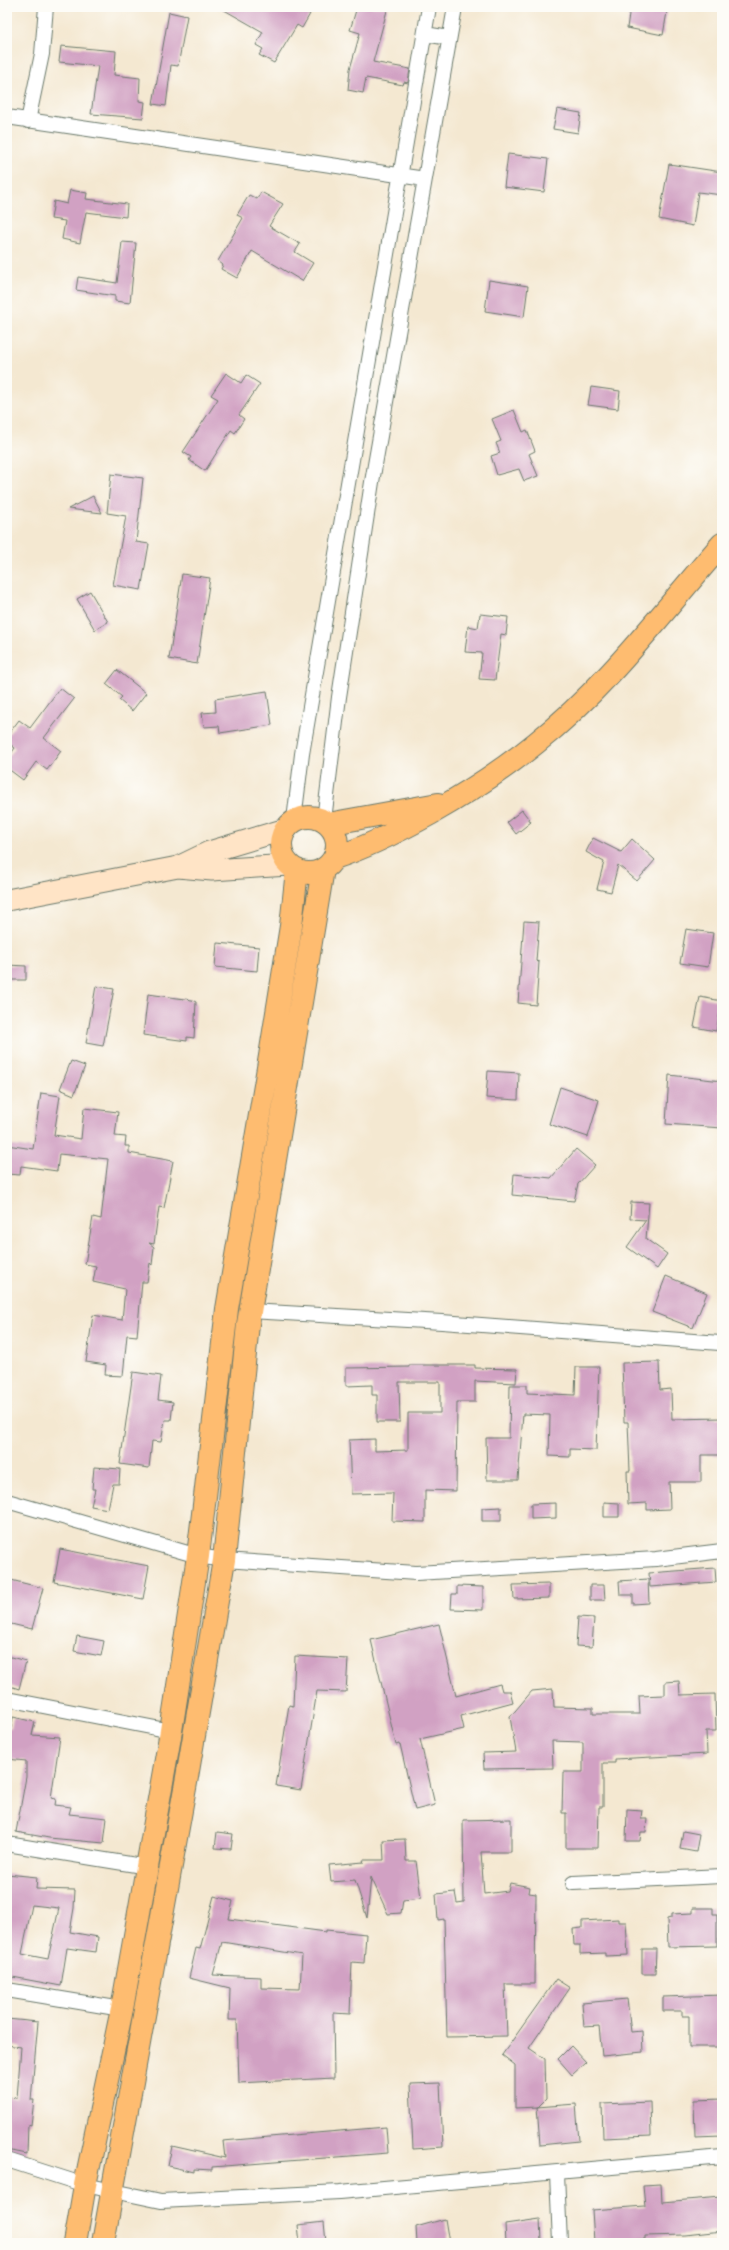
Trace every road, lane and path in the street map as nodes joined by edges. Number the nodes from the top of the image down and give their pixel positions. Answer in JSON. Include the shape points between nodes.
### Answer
{"nodes":[{"id":1,"x":46,"y":7,"type":"edge"},
{"id":2,"x":429,"y":7,"type":"edge"},
{"id":3,"x":455,"y":7,"type":"edge"},
{"id":4,"x":425,"y":34,"type":"junction"},
{"id":5,"x":449,"y":38,"type":"junction"},
{"id":6,"x":7,"y":117,"type":"edge"},
{"id":7,"x":28,"y":121,"type":"junction"},
{"id":8,"x":400,"y":175,"type":"junction"},
{"id":9,"x":426,"y":179,"type":"junction"},
{"id":10,"x":722,"y":544,"type":"edge"},
{"id":11,"x":450,"y":802,"type":"junction"},
{"id":12,"x":326,"y":822,"type":"junction"},
{"id":13,"x":290,"y":825,"type":"junction"},
{"id":14,"x":328,"y":864,"type":"junction"},
{"id":15,"x":178,"y":867,"type":"junction"},
{"id":16,"x":293,"y":867,"type":"junction"},
{"id":17,"x":7,"y":900,"type":"edge"},
{"id":18,"x":250,"y":1311,"type":"junction"},
{"id":19,"x":720,"y":1343,"type":"dead end"},
{"id":20,"x":7,"y":1501,"type":"edge"},
{"id":21,"x":722,"y":1551,"type":"edge"},
{"id":22,"x":198,"y":1556,"type":"junction"},
{"id":23,"x":224,"y":1560,"type":"junction"},
{"id":24,"x":7,"y":1699,"type":"edge"},
{"id":25,"x":170,"y":1731,"type":"junction"},
{"id":26,"x":162,"y":1774,"type":"junction"},
{"id":27,"x":187,"y":1777,"type":"junction"},
{"id":28,"x":7,"y":1844,"type":"edge"},
{"id":29,"x":148,"y":1867,"type":"junction"},
{"id":30,"x":722,"y":1876,"type":"edge"},
{"id":31,"x":573,"y":1883,"type":"dead end"},
{"id":32,"x":7,"y":1990,"type":"edge"},
{"id":33,"x":122,"y":2009,"type":"junction"},
{"id":34,"x":722,"y":2157,"type":"edge"},
{"id":35,"x":7,"y":2160,"type":"edge"},
{"id":36,"x":557,"y":2174,"type":"junction"},
{"id":37,"x":85,"y":2185,"type":"junction"},
{"id":38,"x":112,"y":2191,"type":"junction"},
{"id":39,"x":75,"y":2243,"type":"edge"},
{"id":40,"x":103,"y":2243,"type":"edge"},
{"id":41,"x":560,"y":2243,"type":"edge"}],
"edges":[{"from":1,"to":7,"type":"street","via":[[42,54]]},
{"from":2,"to":4,"type":"street"},
{"from":3,"to":5,"type":"street"},
{"from":4,"to":5,"type":"street"},
{"from":4,"to":8,"type":"street"},
{"from":5,"to":9,"type":"street"},
{"from":6,"to":7,"type":"street"},
{"from":7,"to":8,"type":"street"},
{"from":8,"to":9,"type":"street"},
{"from":8,"to":13,"type":"street"},
{"from":9,"to":12,"type":"street","via":[[372,482],[338,697]]},
{"from":10,"to":11,"type":"main road","via":[[587,696],[537,742],[503,768]]},
{"from":11,"to":12,"type":"main road"},
{"from":11,"to":14,"type":"main road","via":[[379,841]]},
{"from":12,"to":13,"type":"main road","via":[[312,816]]},
{"from":12,"to":14,"type":"main road","via":[[334,831],[337,840],[337,850]]},
{"from":13,"to":15,"type":"main road","via":[[209,852]]},
{"from":13,"to":16,"type":"main road","via":[[281,844],[282,851]]},
{"from":14,"to":16,"type":"main road","via":[[314,873]]},
{"from":14,"to":18,"type":"main road"},
{"from":15,"to":16,"type":"main road","via":[[212,870]]},
{"from":15,"to":17,"type":"main road"},
{"from":16,"to":22,"type":"main road","via":[[291,926],[227,1309]]},
{"from":18,"to":19,"type":"street","via":[[442,1322]]},
{"from":18,"to":23,"type":"main road"},
{"from":20,"to":22,"type":"street"},
{"from":21,"to":23,"type":"street","via":[[656,1559],[416,1573]]},
{"from":22,"to":23,"type":"street"},
{"from":22,"to":25,"type":"main road"},
{"from":23,"to":27,"type":"main road"},
{"from":24,"to":25,"type":"street"},
{"from":25,"to":26,"type":"main road"},
{"from":26,"to":27,"type":"main road"},
{"from":26,"to":29,"type":"main road"},
{"from":27,"to":38,"type":"main road"},
{"from":28,"to":29,"type":"street"},
{"from":29,"to":33,"type":"main road"},
{"from":30,"to":31,"type":"street"},
{"from":32,"to":33,"type":"street"},
{"from":33,"to":37,"type":"main road"},
{"from":34,"to":36,"type":"street"},
{"from":35,"to":37,"type":"street"},
{"from":36,"to":38,"type":"street","via":[[340,2192],[162,2201]]},
{"from":36,"to":41,"type":"street"},
{"from":37,"to":38,"type":"street"},
{"from":37,"to":39,"type":"main road"},
{"from":38,"to":40,"type":"main road"}]}
